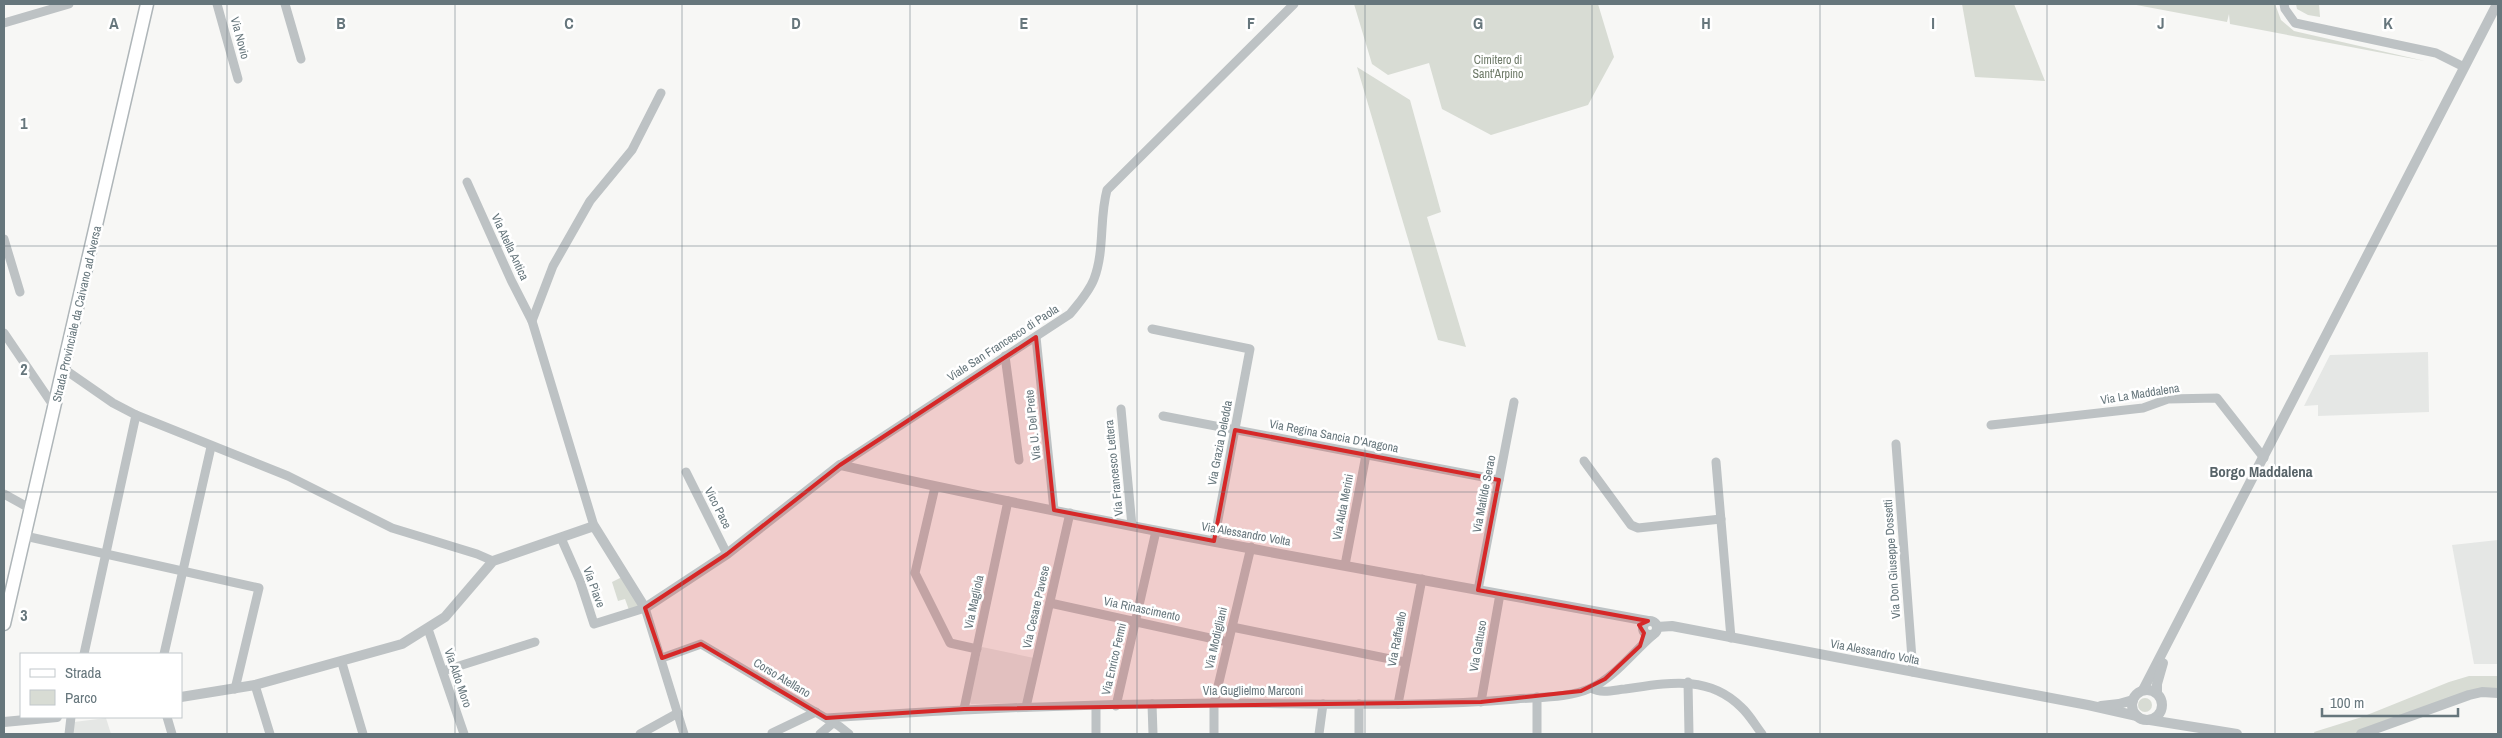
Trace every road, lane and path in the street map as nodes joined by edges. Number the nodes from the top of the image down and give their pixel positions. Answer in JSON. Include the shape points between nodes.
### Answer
{"nodes":[{"id":1,"x":69,"y":4,"type":"edge"},
{"id":2,"x":147,"y":4,"type":"edge"},
{"id":3,"x":217,"y":4,"type":"edge"},
{"id":4,"x":285,"y":4,"type":"edge"},
{"id":5,"x":1294,"y":4,"type":"edge"},
{"id":6,"x":2284,"y":4,"type":"edge"},
{"id":7,"x":2497,"y":4,"type":"edge"},
{"id":8,"x":50,"y":6,"type":"edge"},
{"id":9,"x":5,"y":20,"type":"edge"},
{"id":10,"x":301,"y":58,"type":"dead end"},
{"id":11,"x":2464,"y":68,"type":"junction"},
{"id":12,"x":238,"y":79,"type":"dead end"},
{"id":13,"x":661,"y":93,"type":"dead end"},
{"id":14,"x":467,"y":182,"type":"dead end"},
{"id":15,"x":4,"y":239,"type":"edge"},
{"id":16,"x":20,"y":292,"type":"dead end"},
{"id":17,"x":532,"y":321,"type":"junction"},
{"id":18,"x":1152,"y":329,"type":"dead end"},
{"id":19,"x":4,"y":333,"type":"edge"},
{"id":20,"x":1036,"y":337,"type":"junction"},
{"id":21,"x":1005,"y":356,"type":"junction"},
{"id":22,"x":64,"y":369,"type":"junction"},
{"id":23,"x":1514,"y":402,"type":"dead end"},
{"id":24,"x":55,"y":408,"type":"junction"},
{"id":25,"x":1121,"y":409,"type":"dead end"},
{"id":26,"x":136,"y":415,"type":"junction"},
{"id":27,"x":1163,"y":416,"type":"dead end"},
{"id":28,"x":1991,"y":425,"type":"dead end"},
{"id":29,"x":1235,"y":430,"type":"junction"},
{"id":30,"x":1896,"y":444,"type":"dead end"},
{"id":31,"x":211,"y":447,"type":"junction"},
{"id":32,"x":1366,"y":455,"type":"junction"},
{"id":33,"x":2264,"y":458,"type":"junction"},
{"id":34,"x":1019,"y":460,"type":"dead end"},
{"id":35,"x":1584,"y":461,"type":"dead end"},
{"id":36,"x":1716,"y":462,"type":"dead end"},
{"id":37,"x":840,"y":465,"type":"junction"},
{"id":38,"x":686,"y":472,"type":"dead end"},
{"id":39,"x":1499,"y":480,"type":"junction"},
{"id":40,"x":935,"y":487,"type":"junction"},
{"id":41,"x":4,"y":494,"type":"edge"},
{"id":42,"x":1008,"y":501,"type":"junction"},
{"id":43,"x":31,"y":509,"type":"junction"},
{"id":44,"x":1054,"y":510,"type":"junction"},
{"id":45,"x":1070,"y":513,"type":"junction"},
{"id":46,"x":1721,"y":519,"type":"junction"},
{"id":47,"x":594,"y":526,"type":"junction"},
{"id":48,"x":1132,"y":526,"type":"junction"},
{"id":49,"x":1156,"y":530,"type":"junction"},
{"id":50,"x":25,"y":536,"type":"junction"},
{"id":51,"x":561,"y":538,"type":"junction"},
{"id":52,"x":1214,"y":541,"type":"junction"},
{"id":53,"x":1251,"y":547,"type":"junction"},
{"id":54,"x":106,"y":554,"type":"junction"},
{"id":55,"x":727,"y":554,"type":"junction"},
{"id":56,"x":493,"y":561,"type":"junction"},
{"id":57,"x":1345,"y":565,"type":"junction"},
{"id":58,"x":183,"y":571,"type":"junction"},
{"id":59,"x":1422,"y":579,"type":"junction"},
{"id":60,"x":1478,"y":590,"type":"junction"},
{"id":61,"x":1500,"y":594,"type":"junction"},
{"id":62,"x":1050,"y":603,"type":"junction"},
{"id":63,"x":645,"y":608,"type":"junction"},
{"id":64,"x":1136,"y":620,"type":"junction"},
{"id":65,"x":4,"y":624,"type":"edge"},
{"id":66,"x":1232,"y":627,"type":"junction"},
{"id":67,"x":428,"y":629,"type":"junction"},
{"id":68,"x":1650,"y":629,"type":"junction"},
{"id":69,"x":1731,"y":638,"type":"junction"},
{"id":70,"x":535,"y":642,"type":"dead end"},
{"id":71,"x":1228,"y":642,"type":"junction"},
{"id":72,"x":2168,"y":644,"type":"junction"},
{"id":73,"x":977,"y":649,"type":"junction"},
{"id":74,"x":84,"y":653,"type":"edge"},
{"id":75,"x":164,"y":653,"type":"edge"},
{"id":76,"x":662,"y":658,"type":"junction"},
{"id":77,"x":1405,"y":662,"type":"junction"},
{"id":78,"x":342,"y":663,"type":"junction"},
{"id":79,"x":442,"y":671,"type":"junction"},
{"id":80,"x":1913,"y":672,"type":"junction"},
{"id":81,"x":1688,"y":682,"type":"junction"},
{"id":82,"x":255,"y":686,"type":"junction"},
{"id":83,"x":1591,"y":688,"type":"junction"},
{"id":84,"x":235,"y":689,"type":"junction"},
{"id":85,"x":2144,"y":690,"type":"junction"},
{"id":86,"x":2157,"y":693,"type":"junction"},
{"id":87,"x":2498,"y":693,"type":"edge"},
{"id":88,"x":182,"y":697,"type":"edge"},
{"id":89,"x":1537,"y":697,"type":"junction"},
{"id":90,"x":2133,"y":700,"type":"junction"},
{"id":91,"x":1481,"y":702,"type":"junction"},
{"id":92,"x":1214,"y":703,"type":"junction"},
{"id":93,"x":1152,"y":704,"type":"junction"},
{"id":94,"x":1323,"y":704,"type":"junction"},
{"id":95,"x":1360,"y":704,"type":"junction"},
{"id":96,"x":1398,"y":704,"type":"junction"},
{"id":97,"x":2088,"y":705,"type":"junction"},
{"id":98,"x":1096,"y":706,"type":"junction"},
{"id":99,"x":1116,"y":706,"type":"junction"},
{"id":100,"x":1026,"y":707,"type":"junction"},
{"id":101,"x":2162,"y":708,"type":"junction"},
{"id":102,"x":964,"y":709,"type":"junction"},
{"id":103,"x":816,"y":712,"type":"junction"},
{"id":104,"x":678,"y":713,"type":"junction"},
{"id":105,"x":848,"y":716,"type":"junction"},
{"id":106,"x":2137,"y":716,"type":"junction"},
{"id":107,"x":46,"y":718,"type":"edge"},
{"id":108,"x":71,"y":718,"type":"edge"},
{"id":109,"x":167,"y":718,"type":"edge"},
{"id":110,"x":829,"y":720,"type":"junction"},
{"id":111,"x":2150,"y":720,"type":"junction"},
{"id":112,"x":4,"y":722,"type":"edge"},
{"id":113,"x":2184,"y":725,"type":"junction"},
{"id":114,"x":772,"y":733,"type":"edge"},
{"id":115,"x":69,"y":734,"type":"edge"},
{"id":116,"x":172,"y":734,"type":"edge"},
{"id":117,"x":270,"y":734,"type":"edge"},
{"id":118,"x":364,"y":734,"type":"edge"},
{"id":119,"x":464,"y":734,"type":"edge"},
{"id":120,"x":640,"y":734,"type":"edge"},
{"id":121,"x":684,"y":734,"type":"edge"},
{"id":122,"x":820,"y":734,"type":"edge"},
{"id":123,"x":850,"y":734,"type":"edge"},
{"id":124,"x":1096,"y":734,"type":"edge"},
{"id":125,"x":1153,"y":734,"type":"edge"},
{"id":126,"x":1214,"y":734,"type":"edge"},
{"id":127,"x":1319,"y":734,"type":"edge"},
{"id":128,"x":1359,"y":734,"type":"edge"},
{"id":129,"x":1537,"y":734,"type":"edge"},
{"id":130,"x":1689,"y":734,"type":"edge"},
{"id":131,"x":1762,"y":734,"type":"edge"},
{"id":132,"x":2237,"y":734,"type":"edge"},
{"id":133,"x":2361,"y":734,"type":"edge"}],
"edges":[{"from":1,"to":8,"type":"street"},
{"from":2,"to":22,"type":"main road","name":"Strada Provinciale da Caivano ad Aversa"},
{"from":3,"to":12,"type":"street","name":"Via Novio"},
{"from":4,"to":10,"type":"street"},
{"from":5,"to":20,"type":"street","name":"Viale San Francesco di Paola","via":[[1107,190],[1094,279],[1070,314]]},
{"from":6,"to":11,"type":"street","via":[[2284,9],[2295,23],[2436,53]]},
{"from":7,"to":11,"type":"street"},
{"from":8,"to":9,"type":"street"},
{"from":11,"to":33,"type":"street"},
{"from":13,"to":17,"type":"street","via":[[632,150],[590,201],[553,266]]},
{"from":14,"to":17,"type":"street","name":"Via Atella Antica"},
{"from":15,"to":16,"type":"street"},
{"from":17,"to":47,"type":"street","name":"Via Atella Antica"},
{"from":18,"to":29,"type":"street","name":"Via Grazia Deledda","via":[[1250,349]]},
{"from":19,"to":24,"type":"street"},
{"from":20,"to":21,"type":"street","name":"Viale San Francesco di Paola"},
{"from":20,"to":44,"type":"street","name":"Via U. Del Prete"},
{"from":21,"to":34,"type":"street"},
{"from":21,"to":37,"type":"street","name":"Viale San Francesco di Paola"},
{"from":22,"to":24,"type":"main road","name":"Strada Provinciale da Caivano ad Aversa"},
{"from":22,"to":26,"type":"street"},
{"from":23,"to":39,"type":"street","name":"Via Matilde Serao"},
{"from":24,"to":43,"type":"main road","name":"Strada Provinciale da Caivano ad Aversa"},
{"from":25,"to":48,"type":"street","name":"Via Francesco Lettera"},
{"from":26,"to":31,"type":"street"},
{"from":26,"to":54,"type":"street"},
{"from":27,"to":29,"type":"street","name":"Via Regina Sancia D'Aragona"},
{"from":28,"to":33,"type":"street","name":"Via La Maddalena","via":[[2142,408],[2168,399],[2218,398]]},
{"from":29,"to":32,"type":"street","name":"Via Regina Sancia D'Aragona"},
{"from":29,"to":52,"type":"street","name":"Via Grazia Deledda"},
{"from":30,"to":80,"type":"street","name":"Via Don Giuseppe Dossetti"},
{"from":31,"to":56,"type":"street","via":[[288,476],[392,528]]},
{"from":31,"to":58,"type":"street"},
{"from":32,"to":39,"type":"street","name":"Via Regina Sancia D'Aragona"},
{"from":32,"to":57,"type":"street","name":"Via Alda Merini"},
{"from":33,"to":72,"type":"street"},
{"from":35,"to":46,"type":"street","via":[[1631,526],[1638,528]]},
{"from":36,"to":46,"type":"street"},
{"from":37,"to":40,"type":"street","name":"Via Alessandro Volta"},
{"from":37,"to":55,"type":"street","name":"Viale San Francesco di Paola"},
{"from":38,"to":55,"type":"street","name":"Vico Pace"},
{"from":39,"to":60,"type":"street","name":"Via Matilde Serao"},
{"from":40,"to":42,"type":"street","name":"Via Alessandro Volta"},
{"from":40,"to":73,"type":"street","via":[[915,573],[950,643]]},
{"from":41,"to":43,"type":"street"},
{"from":42,"to":44,"type":"street","name":"Via Alessandro Volta"},
{"from":42,"to":73,"type":"street","name":"Via Magliola"},
{"from":43,"to":50,"type":"main road","name":"Strada Provinciale da Caivano ad Aversa"},
{"from":44,"to":45,"type":"street","name":"Via Alessandro Volta"},
{"from":45,"to":48,"type":"street","name":"Via Alessandro Volta"},
{"from":45,"to":62,"type":"street","name":"Via Cesare Pavese"},
{"from":46,"to":69,"type":"street"},
{"from":47,"to":51,"type":"street"},
{"from":47,"to":63,"type":"street"},
{"from":48,"to":49,"type":"street","name":"Via Alessandro Volta"},
{"from":49,"to":52,"type":"street","name":"Via Alessandro Volta"},
{"from":49,"to":64,"type":"street","name":"Via Enrico Fermi"},
{"from":50,"to":54,"type":"street"},
{"from":50,"to":65,"type":"main road","name":"Strada Provinciale da Caivano ad Aversa"},
{"from":51,"to":56,"type":"street"},
{"from":51,"to":63,"type":"street","name":"Via Piave","via":[[594,624]]},
{"from":52,"to":53,"type":"street","name":"Via Alessandro Volta"},
{"from":53,"to":57,"type":"street","name":"Via Alessandro Volta"},
{"from":53,"to":66,"type":"street","name":"Via Modigliani"},
{"from":54,"to":58,"type":"street"},
{"from":54,"to":74,"type":"street"},
{"from":55,"to":63,"type":"street","name":"Viale San Francesco di Paola"},
{"from":56,"to":67,"type":"street","via":[[445,617]]},
{"from":57,"to":59,"type":"street","name":"Via Alessandro Volta"},
{"from":58,"to":75,"type":"street"},
{"from":58,"to":84,"type":"street","via":[[259,588]]},
{"from":59,"to":60,"type":"street","name":"Via Alessandro Volta"},
{"from":59,"to":77,"type":"street","name":"Via Raffaello"},
{"from":60,"to":61,"type":"street","name":"Via Alessandro Volta"},
{"from":61,"to":68,"type":"street","name":"Via Alessandro Volta"},
{"from":61,"to":91,"type":"street","name":"Via Gattuso"},
{"from":62,"to":64,"type":"street","name":"Via Rinascimento"},
{"from":62,"to":100,"type":"street","name":"Via Cesare Pavese"},
{"from":63,"to":76,"type":"street"},
{"from":64,"to":71,"type":"street","name":"Via Rinascimento"},
{"from":64,"to":99,"type":"street","name":"Via Enrico Fermi"},
{"from":66,"to":71,"type":"street","name":"Via Modigliani"},
{"from":66,"to":77,"type":"street"},
{"from":67,"to":78,"type":"street","via":[[402,644]]},
{"from":67,"to":79,"type":"street","name":"Via Aldo Moro"},
{"from":68,"to":69,"type":"street","name":"Via Alessandro Volta","via":[[1672,626]]},
{"from":68,"to":83,"type":"street","name":"Via Guglielmo Marconi","via":[[1640,646]]},
{"from":69,"to":80,"type":"street","name":"Via Alessandro Volta"},
{"from":70,"to":79,"type":"street"},
{"from":71,"to":92,"type":"street","name":"Via Modigliani"},
{"from":72,"to":85,"type":"street"},
{"from":72,"to":86,"type":"street"},
{"from":73,"to":102,"type":"street","name":"Via Magliola"},
{"from":76,"to":103,"type":"street","name":"Corso Atellano","via":[[701,644]]},
{"from":76,"to":104,"type":"street"},
{"from":77,"to":96,"type":"street","name":"Via Raffaello"},
{"from":78,"to":82,"type":"street"},
{"from":78,"to":118,"type":"street"},
{"from":79,"to":119,"type":"street","name":"Via Aldo Moro"},
{"from":80,"to":97,"type":"street","name":"Via Alessandro Volta"},
{"from":81,"to":83,"type":"street","via":[[1607,691]]},
{"from":81,"to":130,"type":"street"},
{"from":81,"to":131,"type":"street","via":[[1705,685],[1733,700]]},
{"from":82,"to":84,"type":"street"},
{"from":82,"to":117,"type":"street"},
{"from":83,"to":89,"type":"street","name":"Via Guglielmo Marconi"},
{"from":84,"to":88,"type":"street"},
{"from":85,"to":86,"type":"street"},
{"from":85,"to":90,"type":"street"},
{"from":86,"to":101,"type":"street"},
{"from":87,"to":133,"type":"street","via":[[2469,695]]},
{"from":89,"to":91,"type":"street","name":"Via Guglielmo Marconi"},
{"from":89,"to":129,"type":"street"},
{"from":90,"to":97,"type":"street","name":"Via Alessandro Volta"},
{"from":90,"to":106,"type":"street","via":[[2132,708]]},
{"from":91,"to":96,"type":"street","name":"Via Guglielmo Marconi"},
{"from":92,"to":93,"type":"street","name":"Via Guglielmo Marconi"},
{"from":92,"to":94,"type":"street","name":"Via Guglielmo Marconi"},
{"from":92,"to":126,"type":"street","name":"Via Modigliani"},
{"from":93,"to":99,"type":"street","name":"Via Guglielmo Marconi"},
{"from":93,"to":125,"type":"street"},
{"from":94,"to":95,"type":"street","name":"Via Guglielmo Marconi"},
{"from":94,"to":127,"type":"street"},
{"from":95,"to":96,"type":"street","name":"Via Guglielmo Marconi"},
{"from":95,"to":128,"type":"street"},
{"from":97,"to":106,"type":"street","name":"Via Alessandro Volta"},
{"from":98,"to":99,"type":"street","name":"Via Guglielmo Marconi"},
{"from":98,"to":100,"type":"street","name":"Via Guglielmo Marconi"},
{"from":98,"to":124,"type":"street"},
{"from":100,"to":102,"type":"street","name":"Via Guglielmo Marconi"},
{"from":101,"to":111,"type":"street","via":[[2158,716]]},
{"from":101,"to":113,"type":"street","via":[[2173,720]]},
{"from":102,"to":105,"type":"street","name":"Via Guglielmo Marconi"},
{"from":103,"to":110,"type":"street","name":"Corso Atellano"},
{"from":103,"to":114,"type":"street"},
{"from":104,"to":120,"type":"street"},
{"from":104,"to":121,"type":"street"},
{"from":105,"to":110,"type":"street","name":"Via Guglielmo Marconi"},
{"from":105,"to":123,"type":"street"},
{"from":106,"to":111,"type":"street"},
{"from":107,"to":112,"type":"street"},
{"from":108,"to":115,"type":"street"},
{"from":109,"to":116,"type":"street"},
{"from":110,"to":122,"type":"street"},
{"from":110,"to":123,"type":"street","name":"Corso Atellano"},
{"from":111,"to":113,"type":"street"},
{"from":113,"to":132,"type":"street"}]}
